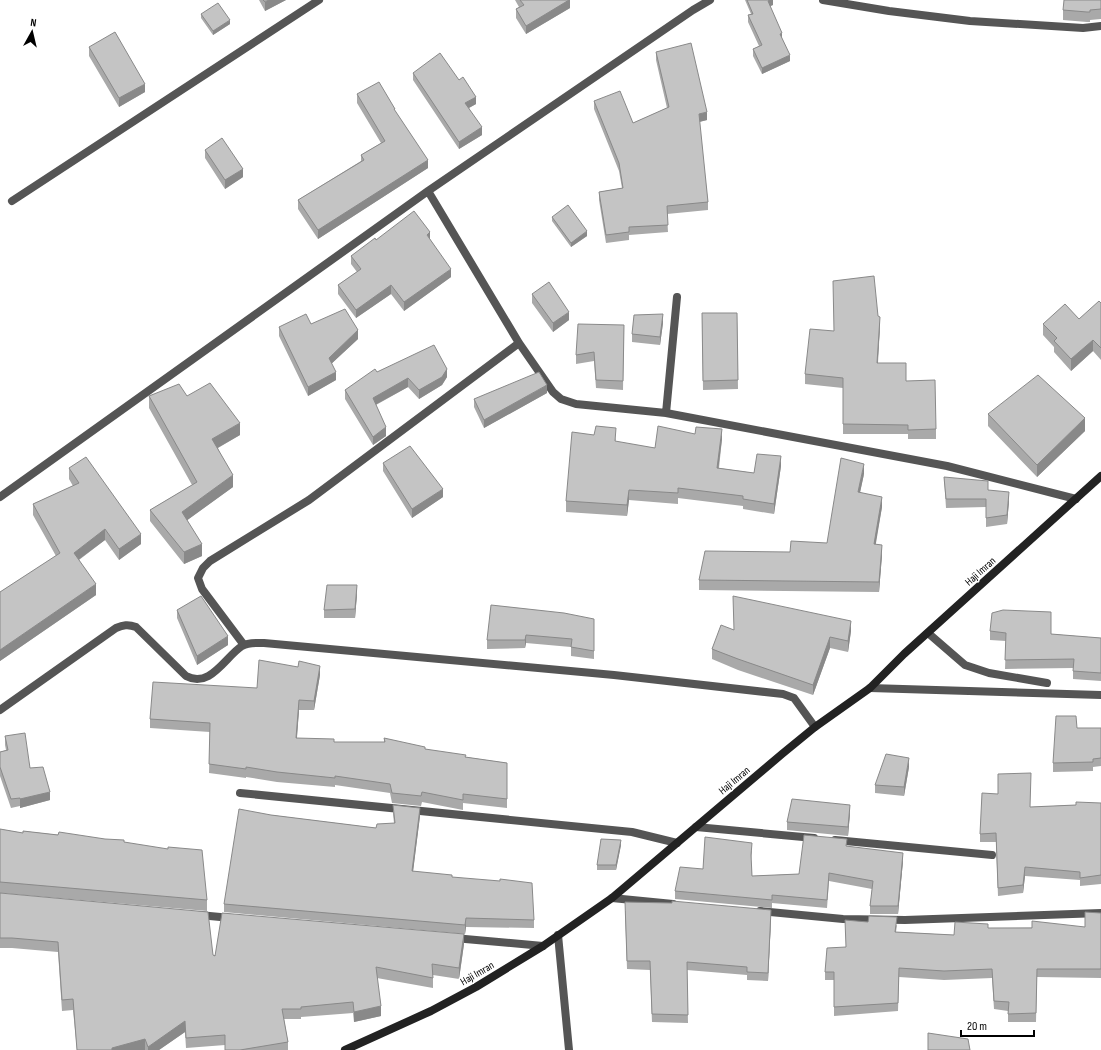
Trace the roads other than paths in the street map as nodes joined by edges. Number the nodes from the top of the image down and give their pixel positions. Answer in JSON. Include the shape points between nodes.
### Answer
{"nodes":[{"id":1,"x":319,"y":0,"type":"edge"},
{"id":2,"x":710,"y":0,"type":"edge"},
{"id":3,"x":823,"y":0,"type":"edge"},
{"id":4,"x":1101,"y":26,"type":"edge"},
{"id":5,"x":428,"y":191,"type":"junction"},
{"id":6,"x":12,"y":201,"type":"dead end"},
{"id":7,"x":677,"y":297,"type":"dead end"},
{"id":8,"x":519,"y":344,"type":"junction"},
{"id":9,"x":666,"y":413,"type":"junction"},
{"id":10,"x":1101,"y":476,"type":"edge"},
{"id":11,"x":0,"y":497,"type":"edge"},
{"id":12,"x":1076,"y":499,"type":"junction"},
{"id":13,"x":928,"y":632,"type":"junction"},
{"id":14,"x":244,"y":645,"type":"junction"},
{"id":15,"x":1047,"y":683,"type":"dead end"},
{"id":16,"x":870,"y":688,"type":"junction"},
{"id":17,"x":1101,"y":695,"type":"edge"},
{"id":18,"x":0,"y":710,"type":"edge"},
{"id":19,"x":815,"y":727,"type":"junction"},
{"id":20,"x":240,"y":793,"type":"dead end"},
{"id":21,"x":696,"y":827,"type":"junction"},
{"id":22,"x":677,"y":843,"type":"junction"},
{"id":23,"x":992,"y":855,"type":"dead end"},
{"id":24,"x":612,"y":898,"type":"junction"},
{"id":25,"x":681,"y":904,"type":"edge"},
{"id":26,"x":751,"y":910,"type":"edge"},
{"id":27,"x":1101,"y":913,"type":"edge"},
{"id":28,"x":189,"y":915,"type":"edge"},
{"id":29,"x":236,"y":919,"type":"edge"},
{"id":30,"x":558,"y":935,"type":"junction"},
{"id":31,"x":448,"y":938,"type":"edge"},
{"id":32,"x":543,"y":946,"type":"junction"},
{"id":33,"x":345,"y":1050,"type":"edge"},
{"id":34,"x":568,"y":1050,"type":"edge"}],
"edges":[{"from":1,"to":6,"type":"street"},
{"from":2,"to":5,"type":"street"},
{"from":3,"to":4,"type":"street","via":[[889,11],[970,20],[1083,28]]},
{"from":5,"to":8,"type":"street"},
{"from":5,"to":11,"type":"street"},
{"from":7,"to":9,"type":"street"},
{"from":8,"to":9,"type":"street","via":[[553,392],[561,399],[576,404]]},
{"from":8,"to":14,"type":"street","via":[[309,500],[210,561],[203,568],[198,578],[202,589]]},
{"from":9,"to":12,"type":"street","via":[[948,466]]},
{"from":10,"to":12,"type":"street","name":"Haji Imran"},
{"from":12,"to":13,"type":"street","name":"Haji Imran"},
{"from":13,"to":15,"type":"street","via":[[965,664],[989,673]]},
{"from":13,"to":16,"type":"street","name":"Haji Imran"},
{"from":14,"to":18,"type":"street","via":[[210,676],[192,680],[136,627],[124,624]]},
{"from":14,"to":19,"type":"street","via":[[264,643],[783,694],[794,698]]},
{"from":16,"to":17,"type":"street"},
{"from":16,"to":19,"type":"street","name":"Haji Imran"},
{"from":19,"to":21,"type":"street","name":"Haji Imran"},
{"from":20,"to":22,"type":"street","via":[[632,832]]},
{"from":21,"to":22,"type":"street","name":"Haji Imran"},
{"from":21,"to":23,"type":"street"},
{"from":22,"to":24,"type":"street","name":"Haji Imran"},
{"from":24,"to":25,"type":"street"},
{"from":24,"to":30,"type":"street","name":"Haji Imran"},
{"from":26,"to":27,"type":"street","via":[[843,919],[905,920]]},
{"from":28,"to":29,"type":"street"},
{"from":30,"to":32,"type":"street","name":"Haji Imran"},
{"from":30,"to":34,"type":"street"},
{"from":31,"to":32,"type":"street"},
{"from":32,"to":33,"type":"street","name":"Haji Imran","via":[[431,1011]]}]}
